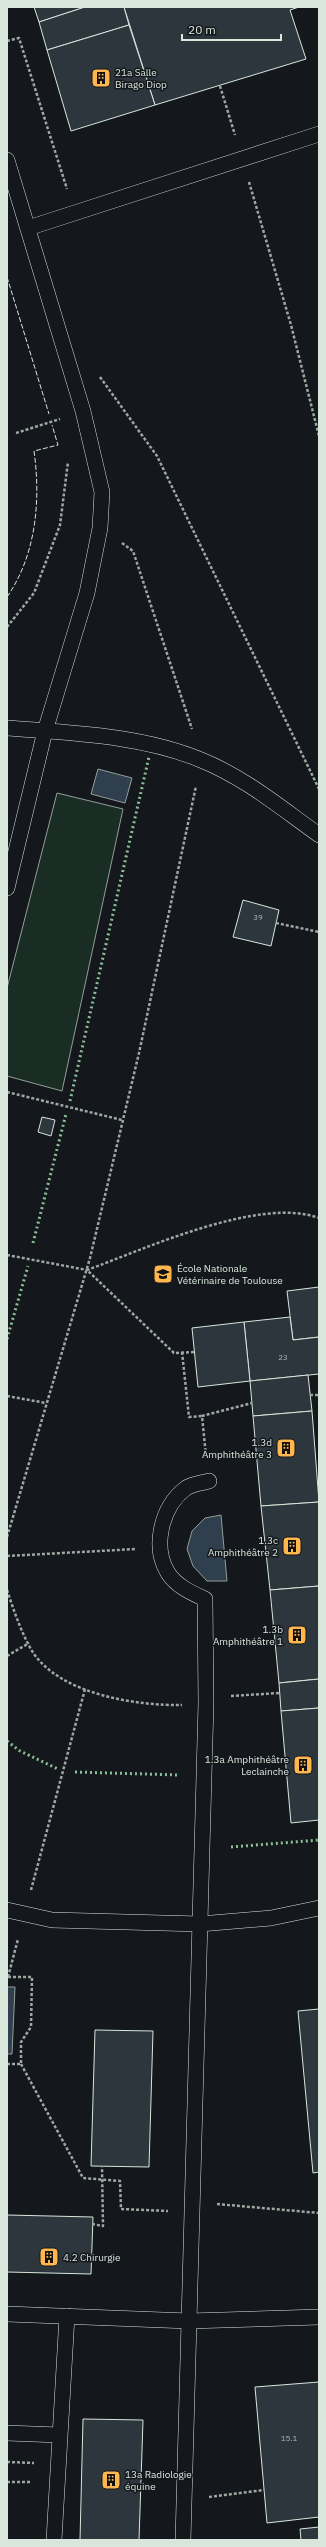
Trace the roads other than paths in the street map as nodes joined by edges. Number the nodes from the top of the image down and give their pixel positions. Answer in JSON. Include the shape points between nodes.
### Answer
{"nodes":[{"id":1,"x":319,"y":134,"type":"edge"},
{"id":2,"x":7,"y":160,"type":"edge"},
{"id":3,"x":28,"y":228,"type":"junction"},
{"id":4,"x":7,"y":728,"type":"edge"},
{"id":5,"x":45,"y":731,"type":"junction"},
{"id":6,"x":319,"y":834,"type":"edge"},
{"id":7,"x":7,"y":888,"type":"edge"},
{"id":8,"x":209,"y":1481,"type":"dead end"},
{"id":9,"x":319,"y":1908,"type":"edge"},
{"id":10,"x":7,"y":1910,"type":"edge"},
{"id":11,"x":200,"y":1924,"type":"junction"},
{"id":12,"x":7,"y":2314,"type":"edge"},
{"id":13,"x":67,"y":2316,"type":"junction"},
{"id":14,"x":319,"y":2317,"type":"edge"},
{"id":15,"x":189,"y":2321,"type":"junction"},
{"id":16,"x":7,"y":2433,"type":"edge"},
{"id":17,"x":59,"y":2435,"type":"junction"},
{"id":18,"x":54,"y":2540,"type":"edge"},
{"id":19,"x":183,"y":2540,"type":"edge"}],
"edges":[{"from":1,"to":3,"type":"lane"},
{"from":2,"to":3,"type":"lane"},
{"from":3,"to":5,"type":"lane","via":[[94,453],[102,492],[100,528],[87,593]]},
{"from":4,"to":5,"type":"lane"},
{"from":5,"to":6,"type":"lane","via":[[118,738],[172,750],[202,760],[248,783]]},
{"from":5,"to":7,"type":"lane"},
{"from":8,"to":11,"type":"lane","via":[[187,1487],[173,1499],[164,1518],[158,1548],[168,1574],[184,1589],[206,1599]]},
{"from":9,"to":11,"type":"lane","via":[[271,1918]]},
{"from":10,"to":11,"type":"lane","via":[[52,1920]]},
{"from":11,"to":15,"type":"lane"},
{"from":12,"to":13,"type":"lane"},
{"from":13,"to":15,"type":"lane"},
{"from":13,"to":17,"type":"lane"},
{"from":14,"to":15,"type":"lane"},
{"from":15,"to":19,"type":"lane"},
{"from":16,"to":17,"type":"lane"},
{"from":17,"to":18,"type":"lane"}]}
